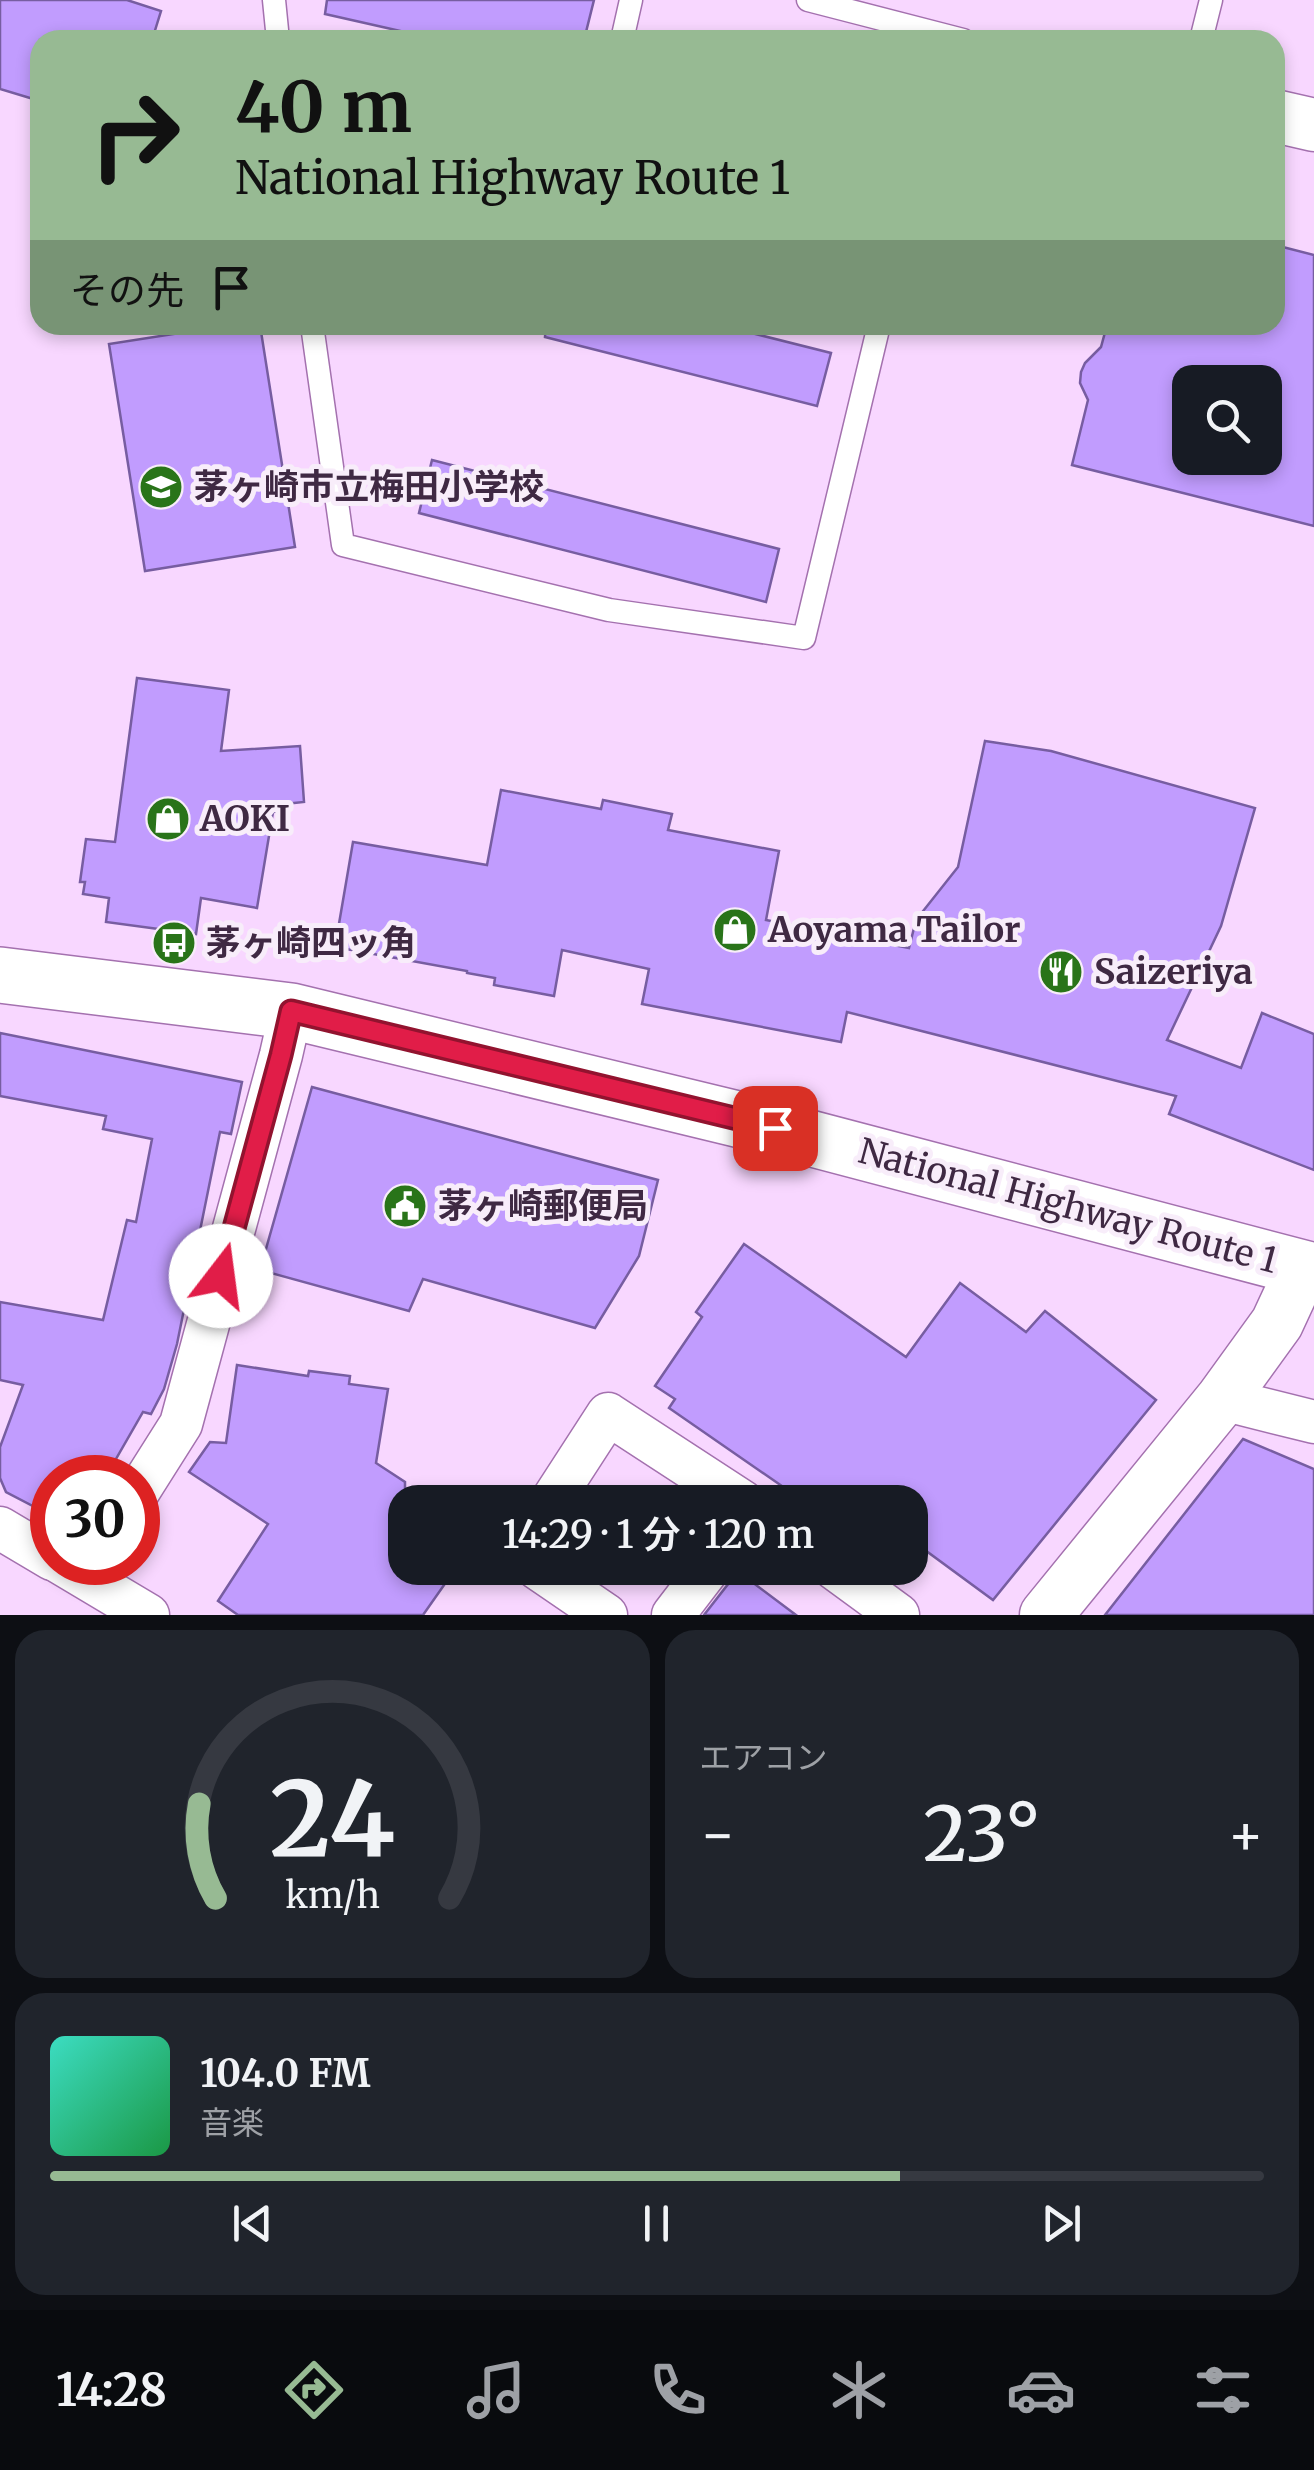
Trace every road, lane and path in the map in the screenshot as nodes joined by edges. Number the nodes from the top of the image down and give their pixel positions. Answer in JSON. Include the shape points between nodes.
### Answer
{"nodes":[{"id":1,"x":274,"y":0,"type":"edge"},
{"id":2,"x":630,"y":0,"type":"edge"},
{"id":3,"x":808,"y":0,"type":"edge"},
{"id":4,"x":1210,"y":0,"type":"edge"},
{"id":5,"x":277,"y":30,"type":"edge"},
{"id":6,"x":624,"y":30,"type":"edge"},
{"id":7,"x":924,"y":30,"type":"edge"},
{"id":8,"x":1203,"y":30,"type":"edge"},
{"id":9,"x":1285,"y":118,"type":"edge"},
{"id":10,"x":1314,"y":125,"type":"edge"},
{"id":11,"x":313,"y":335,"type":"edge"},
{"id":12,"x":877,"y":335,"type":"edge"},
{"id":13,"x":0,"y":975,"type":"edge"},
{"id":14,"x":291,"y":1011,"type":"junction"},
{"id":15,"x":1308,"y":1270,"type":"edge"},
{"id":16,"x":1222,"y":1399,"type":"junction"},
{"id":17,"x":1314,"y":1422,"type":"edge"},
{"id":18,"x":160,"y":1457,"type":"edge"},
{"id":19,"x":561,"y":1485,"type":"edge"},
{"id":20,"x":717,"y":1485,"type":"edge"},
{"id":21,"x":0,"y":1528,"type":"edge"},
{"id":22,"x":30,"y":1543,"type":"edge"},
{"id":23,"x":102,"y":1585,"type":"edge"},
{"id":24,"x":562,"y":1585,"type":"edge"},
{"id":25,"x":695,"y":1585,"type":"edge"},
{"id":26,"x":857,"y":1585,"type":"edge"},
{"id":27,"x":148,"y":1615,"type":"edge"},
{"id":28,"x":606,"y":1615,"type":"edge"},
{"id":29,"x":673,"y":1615,"type":"edge"},
{"id":30,"x":898,"y":1615,"type":"edge"},
{"id":31,"x":1046,"y":1615,"type":"edge"}],
"edges":[{"from":1,"to":5,"type":"lane"},
{"from":2,"to":6,"type":"lane"},
{"from":3,"to":7,"type":"lane"},
{"from":4,"to":8,"type":"lane"},
{"from":9,"to":10,"type":"street"},
{"from":11,"to":12,"type":"lane","via":[[342,545],[609,610],[804,638]]},
{"from":13,"to":14,"type":"highway","name":"National Highway Route 1"},
{"from":14,"to":15,"type":"highway","name":"National Highway Route 1","via":[[737,1119]]},
{"from":14,"to":18,"type":"street","via":[[181,1424]]},
{"from":15,"to":16,"type":"street"},
{"from":16,"to":17,"type":"street"},
{"from":16,"to":31,"type":"street"},
{"from":19,"to":20,"type":"street","via":[[608,1414]]},
{"from":21,"to":22,"type":"street"},
{"from":23,"to":27,"type":"street"},
{"from":24,"to":28,"type":"street"},
{"from":25,"to":29,"type":"street"},
{"from":26,"to":30,"type":"street"}]}
